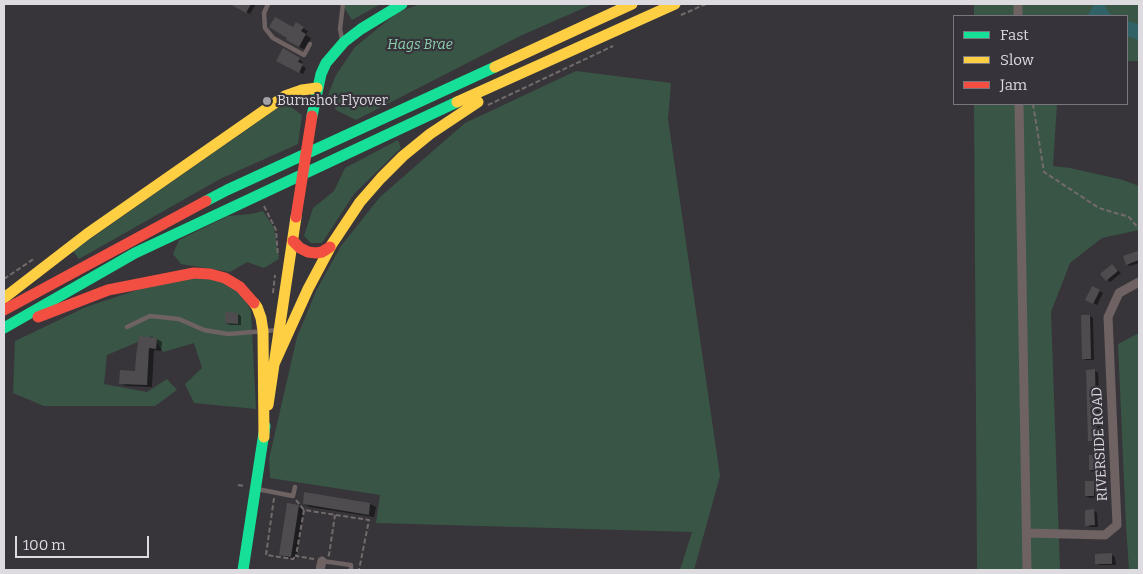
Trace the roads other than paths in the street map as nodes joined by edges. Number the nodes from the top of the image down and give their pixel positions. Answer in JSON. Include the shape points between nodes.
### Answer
{"nodes":[{"id":1,"x":268,"y":4,"type":"edge"},
{"id":2,"x":343,"y":4,"type":"edge"},
{"id":3,"x":402,"y":4,"type":"edge"},
{"id":4,"x":632,"y":4,"type":"edge"},
{"id":5,"x":675,"y":4,"type":"edge"},
{"id":6,"x":344,"y":42,"type":"junction"},
{"id":7,"x":310,"y":44,"type":"dead end"},
{"id":8,"x":538,"y":66,"type":"junction"},
{"id":9,"x":317,"y":88,"type":"junction"},
{"id":10,"x":1019,"y":105,"type":"edge"},
{"id":11,"x":293,"y":241,"type":"junction"},
{"id":12,"x":330,"y":247,"type":"junction"},
{"id":13,"x":1139,"y":282,"type":"edge"},
{"id":14,"x":4,"y":298,"type":"edge"},
{"id":15,"x":4,"y":310,"type":"edge"},
{"id":16,"x":126,"y":327,"type":"dead end"},
{"id":17,"x":4,"y":329,"type":"edge"},
{"id":18,"x":263,"y":330,"type":"junction"},
{"id":19,"x":284,"y":330,"type":"junction"},
{"id":20,"x":264,"y":437,"type":"junction"},
{"id":21,"x":295,"y":487,"type":"dead end"},
{"id":22,"x":256,"y":489,"type":"junction"},
{"id":23,"x":1027,"y":533,"type":"junction"},
{"id":24,"x":322,"y":560,"type":"joint"},
{"id":25,"x":243,"y":570,"type":"edge"},
{"id":26,"x":320,"y":570,"type":"edge"},
{"id":27,"x":351,"y":570,"type":"edge"},
{"id":28,"x":1027,"y":570,"type":"edge"}],
"edges":[{"from":1,"to":7,"type":"lane","via":[[264,13],[265,28],[273,38],[304,55]]},
{"from":2,"to":6,"type":"lane","via":[[340,28]]},
{"from":3,"to":6,"type":"main road"},
{"from":4,"to":15,"type":"main road","via":[[227,190]]},
{"from":5,"to":8,"type":"main road"},
{"from":6,"to":9,"type":"main road","via":[[326,63]]},
{"from":8,"to":12,"type":"main road","via":[[466,109],[403,156],[360,202]]},
{"from":8,"to":17,"type":"main road","via":[[135,253]]},
{"from":9,"to":11,"type":"main road","bridge":true},
{"from":9,"to":14,"type":"main road","via":[[286,96],[87,234]]},
{"from":10,"to":23,"type":"street"},
{"from":11,"to":12,"type":"main road","via":[[308,252],[322,252]]},
{"from":11,"to":19,"type":"main road"},
{"from":12,"to":19,"type":"main road"},
{"from":13,"to":23,"type":"street","name":"RIVERSIDE ROAD","via":[[1119,293],[1108,317],[1117,525],[1105,535]]},
{"from":16,"to":18,"type":"lane","via":[[150,316],[179,319],[204,330],[228,334]]},
{"from":17,"to":18,"type":"main road","via":[[108,290],[194,273],[225,278],[240,287],[257,307]]},
{"from":18,"to":19,"type":"lane"},
{"from":18,"to":20,"type":"main road"},
{"from":19,"to":20,"type":"main road","via":[[274,364]]},
{"from":20,"to":22,"type":"main road"},
{"from":21,"to":22,"type":"lane","via":[[293,496]]},
{"from":22,"to":25,"type":"main road"},
{"from":23,"to":28,"type":"street"},
{"from":24,"to":26,"type":"street"},
{"from":24,"to":27,"type":"lane","via":[[352,565]]}]}
